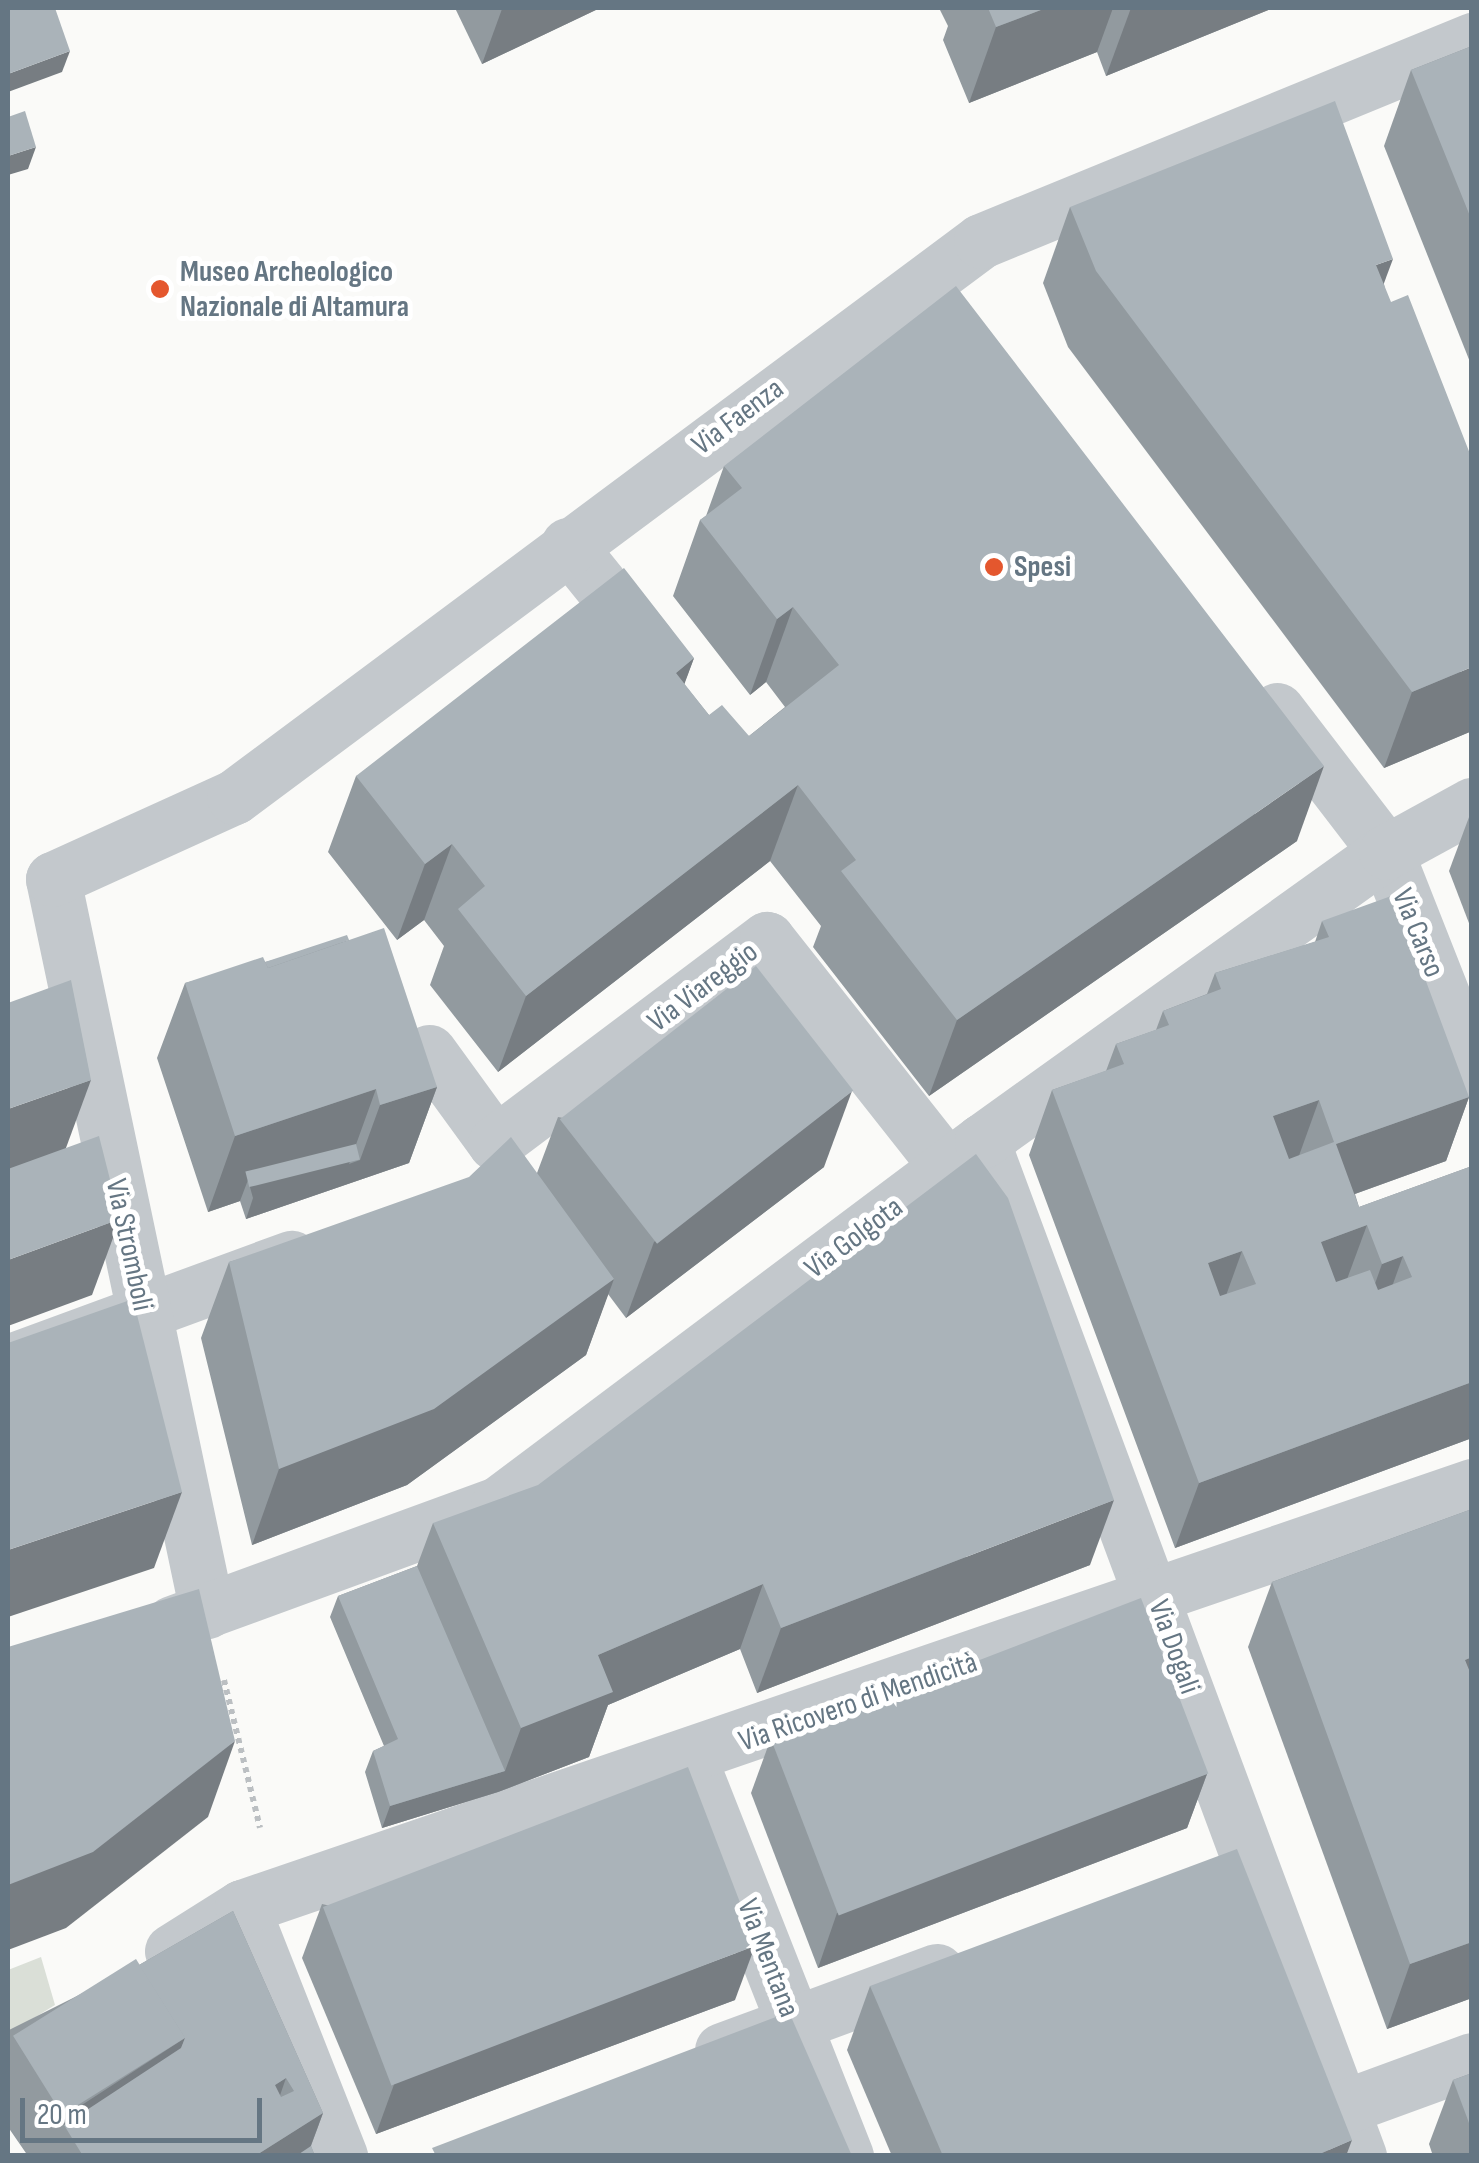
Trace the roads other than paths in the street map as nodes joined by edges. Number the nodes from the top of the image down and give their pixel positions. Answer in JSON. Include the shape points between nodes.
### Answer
{"nodes":[{"id":1,"x":1472,"y":40,"type":"edge"},
{"id":2,"x":938,"y":266,"type":"junction"},
{"id":3,"x":974,"y":314,"type":"edge"},
{"id":4,"x":568,"y":546,"type":"junction"},
{"id":5,"x":1240,"y":662,"type":"edge"},
{"id":6,"x":678,"y":680,"type":"edge"},
{"id":7,"x":1472,"y":804,"type":"edge"},
{"id":8,"x":1386,"y":852,"type":"junction"},
{"id":9,"x":53,"y":879,"type":"joint"},
{"id":10,"x":429,"y":1052,"type":"edge"},
{"id":11,"x":1472,"y":1070,"type":"edge"},
{"id":12,"x":965,"y":1155,"type":"junction"},
{"id":13,"x":337,"y":1240,"type":"edge"},
{"id":14,"x":143,"y":1314,"type":"junction"},
{"id":15,"x":8,"y":1362,"type":"edge"},
{"id":16,"x":1472,"y":1486,"type":"edge"},
{"id":17,"x":1156,"y":1598,"type":"junction"},
{"id":18,"x":207,"y":1611,"type":"junction"},
{"id":19,"x":116,"y":1642,"type":"edge"},
{"id":20,"x":690,"y":1760,"type":"junction"},
{"id":21,"x":1250,"y":1855,"type":"junction"},
{"id":22,"x":1195,"y":1876,"type":"edge"},
{"id":23,"x":260,"y":1901,"type":"junction"},
{"id":24,"x":994,"y":1950,"type":"edge"},
{"id":25,"x":125,"y":1981,"type":"edge"},
{"id":26,"x":794,"y":2024,"type":"junction"},
{"id":27,"x":1472,"y":2060,"type":"edge"},
{"id":28,"x":663,"y":2072,"type":"edge"},
{"id":29,"x":1350,"y":2132,"type":"edge"},
{"id":30,"x":340,"y":2156,"type":"edge"},
{"id":31,"x":846,"y":2156,"type":"edge"}],
"edges":[{"from":1,"to":2,"type":"street","name":"Via Faenza","via":[[981,241]]},
{"from":2,"to":3,"type":"street"},
{"from":2,"to":4,"type":"street","name":"Via Faenza"},
{"from":4,"to":6,"type":"street"},
{"from":4,"to":9,"type":"street","name":"Via Faenza","via":[[234,797]]},
{"from":5,"to":8,"type":"street","name":"Via Carso"},
{"from":7,"to":8,"type":"street","name":"Via Golgota"},
{"from":8,"to":11,"type":"street","name":"Via Carso"},
{"from":8,"to":12,"type":"street","name":"Via Golgota"},
{"from":9,"to":14,"type":"street","name":"Via Stromboli"},
{"from":10,"to":12,"type":"street","name":"Via Viareggio","via":[[495,1144],[767,938]]},
{"from":12,"to":17,"type":"street","name":"Via Dogali"},
{"from":12,"to":18,"type":"street","name":"Via Golgota","via":[[498,1504]]},
{"from":13,"to":14,"type":"street"},
{"from":14,"to":15,"type":"street"},
{"from":14,"to":18,"type":"street","name":"Via Stromboli"},
{"from":16,"to":17,"type":"street","name":"Via Ricovero di Mendicità"},
{"from":17,"to":20,"type":"street","name":"Via Ricovero di Mendicità"},
{"from":17,"to":21,"type":"street","name":"Via Dogali"},
{"from":18,"to":19,"type":"street","name":"Via Golgota"},
{"from":20,"to":23,"type":"street","name":"Via Ricovero di Mendicità"},
{"from":20,"to":26,"type":"street","name":"Via Mentana"},
{"from":21,"to":22,"type":"street"},
{"from":21,"to":29,"type":"street","name":"Via Dogali"},
{"from":23,"to":25,"type":"street","name":"Via Ricovero di Mendicità"},
{"from":23,"to":30,"type":"street"},
{"from":24,"to":26,"type":"street"},
{"from":26,"to":28,"type":"street"},
{"from":26,"to":31,"type":"street","name":"Via Mentana"},
{"from":27,"to":29,"type":"street"}]}
